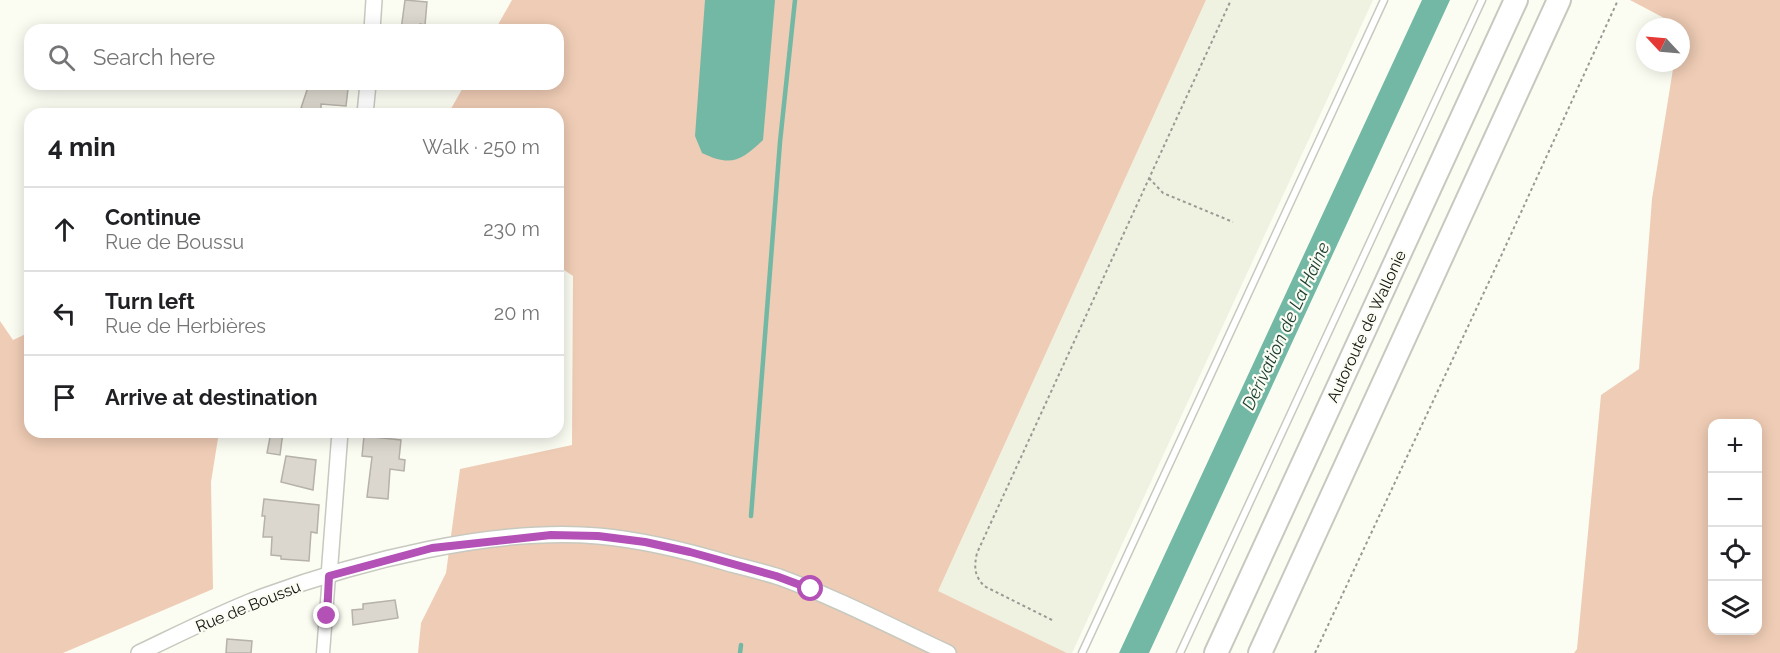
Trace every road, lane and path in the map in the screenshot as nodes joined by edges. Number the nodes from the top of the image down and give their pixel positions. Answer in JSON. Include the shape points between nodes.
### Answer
{"nodes":[{"id":1,"x":374,"y":0,"type":"edge"},
{"id":2,"x":1231,"y":0,"type":"edge"},
{"id":3,"x":1384,"y":0,"type":"edge"},
{"id":4,"x":1482,"y":0,"type":"edge"},
{"id":5,"x":1516,"y":0,"type":"edge"},
{"id":6,"x":1559,"y":0,"type":"edge"},
{"id":7,"x":1617,"y":0,"type":"edge"},
{"id":8,"x":372,"y":24,"type":"edge"},
{"id":9,"x":367,"y":90,"type":"edge"},
{"id":10,"x":366,"y":108,"type":"edge"},
{"id":11,"x":1149,"y":178,"type":"junction"},
{"id":12,"x":1233,"y":222,"type":"dead end"},
{"id":13,"x":340,"y":438,"type":"edge"},
{"id":14,"x":329,"y":576,"type":"junction"},
{"id":15,"x":1052,"y":620,"type":"dead end"},
{"id":16,"x":139,"y":653,"type":"edge"},
{"id":17,"x":322,"y":653,"type":"edge"},
{"id":18,"x":948,"y":653,"type":"edge"},
{"id":19,"x":1082,"y":653,"type":"edge"},
{"id":20,"x":1180,"y":653,"type":"edge"},
{"id":21,"x":1216,"y":653,"type":"edge"},
{"id":22,"x":1260,"y":653,"type":"edge"},
{"id":23,"x":1315,"y":653,"type":"edge"}],
"edges":[{"from":1,"to":8,"type":"street"},
{"from":2,"to":11,"type":"path"},
{"from":3,"to":19,"type":"lane"},
{"from":4,"to":20,"type":"lane"},
{"from":5,"to":21,"type":"highway","name":"Autoroute de Wallonie"},
{"from":6,"to":22,"type":"highway"},
{"from":7,"to":23,"type":"path"},
{"from":9,"to":10,"type":"street"},
{"from":11,"to":12,"type":"path","via":[[1163,193]]},
{"from":11,"to":15,"type":"path","via":[[977,553],[976,578],[984,586]]},
{"from":13,"to":14,"type":"street"},
{"from":14,"to":16,"type":"street","name":"Rue de Boussu","via":[[261,597]]},
{"from":14,"to":17,"type":"street"},
{"from":14,"to":18,"type":"street","name":"Rue de Boussu","via":[[432,548],[551,535],[598,536],[690,552],[776,576]]}]}
